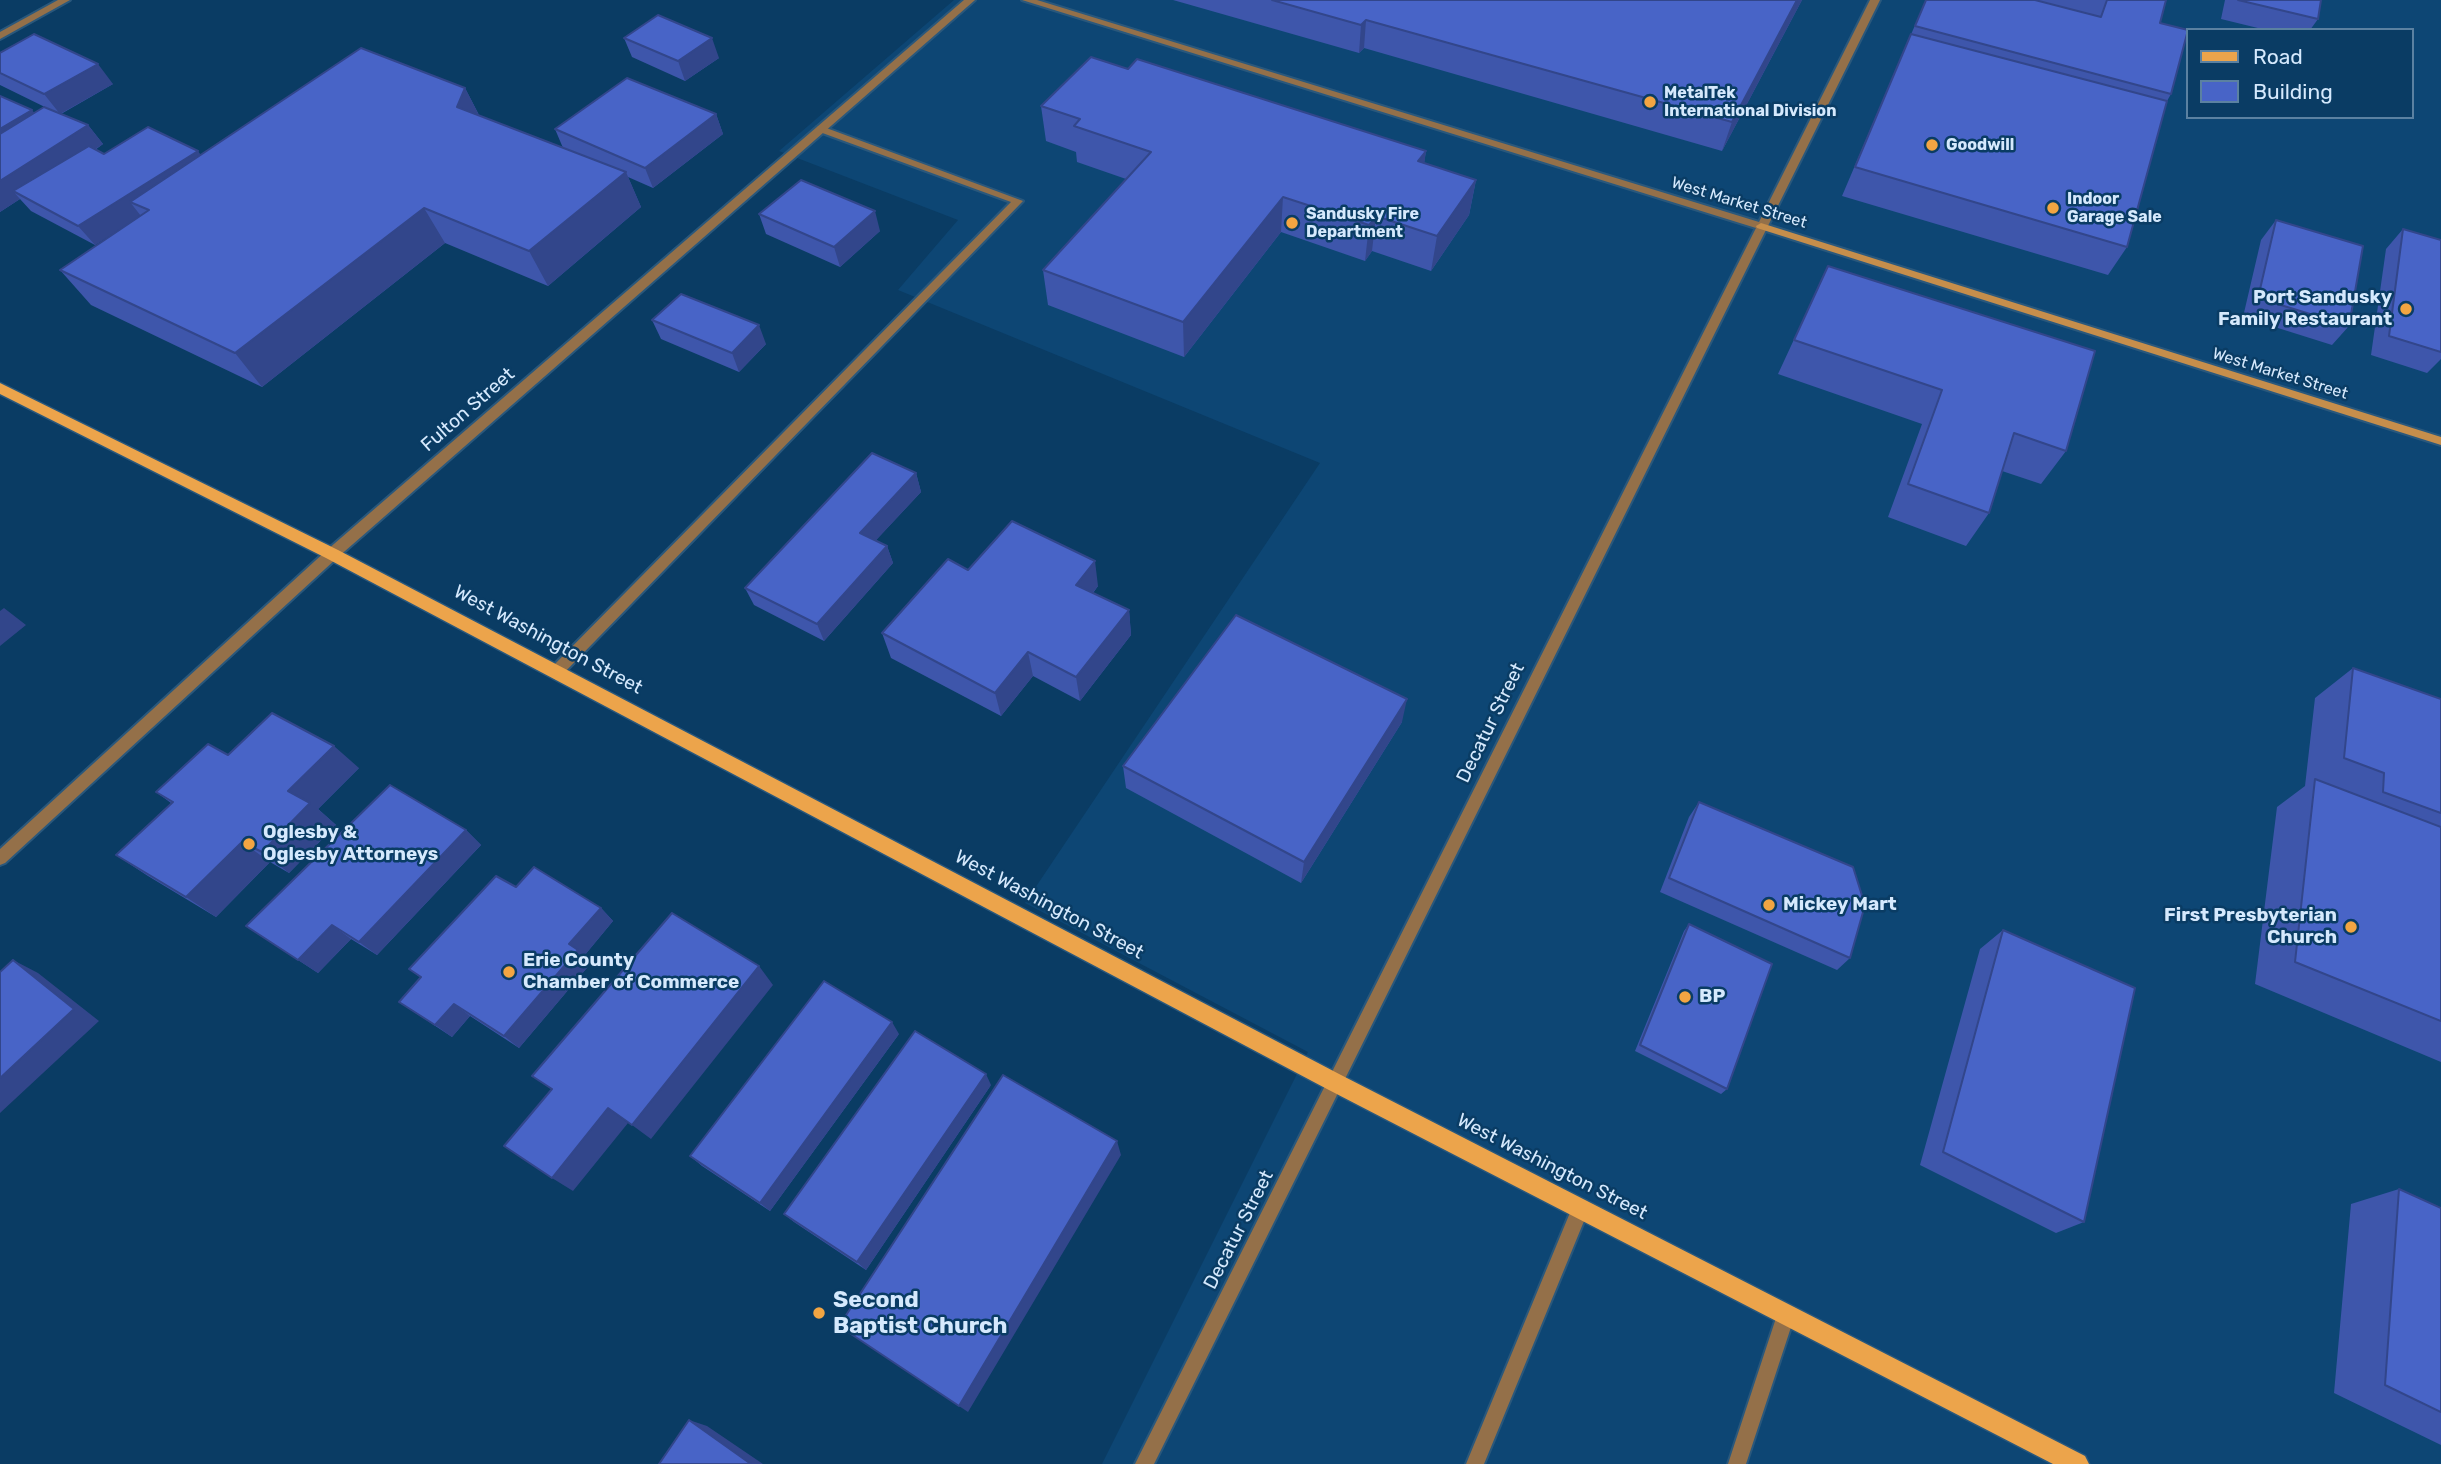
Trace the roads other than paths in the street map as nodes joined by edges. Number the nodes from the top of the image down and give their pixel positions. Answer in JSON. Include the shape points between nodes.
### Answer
{"nodes":[{"id":1,"x":65,"y":0,"type":"edge"},
{"id":2,"x":970,"y":0,"type":"edge"},
{"id":3,"x":1027,"y":0,"type":"edge"},
{"id":4,"x":1875,"y":0,"type":"edge"},
{"id":5,"x":0,"y":36,"type":"edge"},
{"id":6,"x":821,"y":130,"type":"junction"},
{"id":7,"x":1761,"y":226,"type":"junction"},
{"id":8,"x":0,"y":387,"type":"edge"},
{"id":9,"x":2441,"y":440,"type":"edge"},
{"id":10,"x":332,"y":554,"type":"junction"},
{"id":11,"x":556,"y":672,"type":"junction"},
{"id":12,"x":0,"y":858,"type":"edge"},
{"id":13,"x":1334,"y":1082,"type":"junction"},
{"id":14,"x":1580,"y":1209,"type":"junction"},
{"id":15,"x":1786,"y":1315,"type":"junction"},
{"id":16,"x":1143,"y":1464,"type":"edge"},
{"id":17,"x":1475,"y":1464,"type":"edge"},
{"id":18,"x":1737,"y":1464,"type":"edge"},
{"id":19,"x":2077,"y":1464,"type":"edge"}],
"edges":[{"from":1,"to":5,"type":"street"},
{"from":2,"to":6,"type":"street","name":"Fulton Street"},
{"from":3,"to":7,"type":"street","name":"West Market Street"},
{"from":4,"to":7,"type":"street","name":"Decatur Street"},
{"from":6,"to":10,"type":"street","name":"Fulton Street"},
{"from":6,"to":11,"type":"street","via":[[1018,201]]},
{"from":7,"to":9,"type":"street","name":"West Market Street"},
{"from":7,"to":13,"type":"street","name":"Decatur Street"},
{"from":8,"to":10,"type":"main road","name":"West Washington Street"},
{"from":10,"to":11,"type":"main road","name":"West Washington Street"},
{"from":10,"to":12,"type":"street","name":"Fulton Street"},
{"from":11,"to":13,"type":"main road","name":"West Washington Street"},
{"from":13,"to":14,"type":"main road","name":"West Washington Street"},
{"from":13,"to":16,"type":"street","name":"Decatur Street"},
{"from":14,"to":15,"type":"main road","name":"West Washington Street"},
{"from":14,"to":17,"type":"street"},
{"from":15,"to":18,"type":"street"},
{"from":15,"to":19,"type":"main road","name":"West Washington Street"}]}
